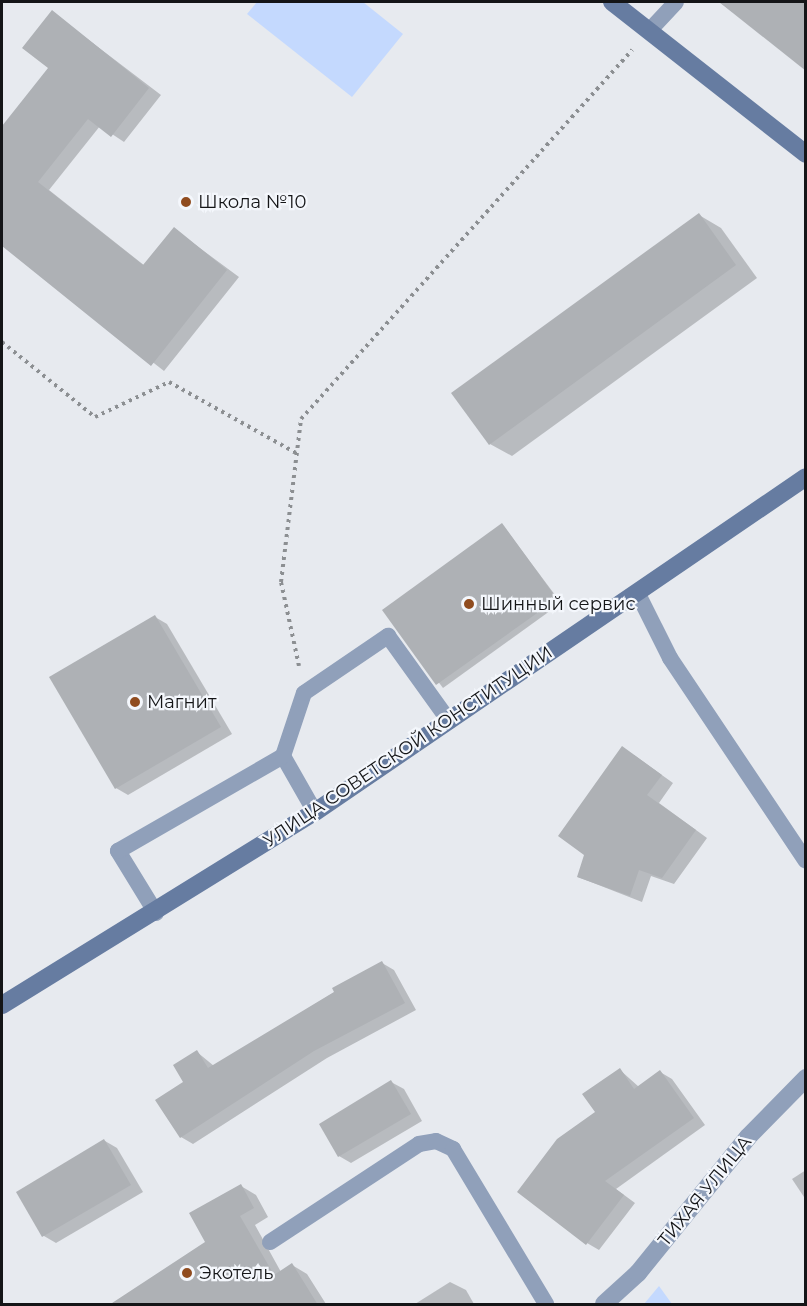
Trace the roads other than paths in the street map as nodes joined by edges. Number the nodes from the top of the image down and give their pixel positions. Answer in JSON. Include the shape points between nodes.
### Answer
{"nodes":[{"id":1,"x":612,"y":2,"type":"edge"},
{"id":2,"x":676,"y":2,"type":"edge"},
{"id":3,"x":650,"y":30,"type":"junction"},
{"id":4,"x":806,"y":154,"type":"edge"},
{"id":5,"x":806,"y":477,"type":"edge"},
{"id":6,"x":638,"y":592,"type":"junction"},
{"id":7,"x":449,"y":721,"type":"junction"},
{"id":8,"x":283,"y":756,"type":"junction"},
{"id":9,"x":315,"y":812,"type":"junction"},
{"id":10,"x":806,"y":861,"type":"edge"},
{"id":11,"x":156,"y":913,"type":"junction"},
{"id":12,"x":2,"y":1005,"type":"edge"},
{"id":13,"x":806,"y":1078,"type":"edge"},
{"id":14,"x":270,"y":1242,"type":"dead end"},
{"id":15,"x":546,"y":1305,"type":"edge"},
{"id":16,"x":604,"y":1305,"type":"edge"}],
"edges":[{"from":1,"to":3,"type":"street"},
{"from":2,"to":3,"type":"lane"},
{"from":3,"to":4,"type":"street"},
{"from":5,"to":6,"type":"street","name":"УЛИЦА СОВЕТСКОЙ КОНСТИТУЦИИ"},
{"from":6,"to":7,"type":"street","name":"УЛИЦА СОВЕТСКОЙ КОНСТИТУЦИИ"},
{"from":6,"to":10,"type":"lane","via":[[670,658]]},
{"from":7,"to":8,"type":"lane","via":[[388,636],[304,693]]},
{"from":7,"to":9,"type":"street","name":"УЛИЦА СОВЕТСКОЙ КОНСТИТУЦИИ"},
{"from":8,"to":9,"type":"lane"},
{"from":8,"to":11,"type":"lane","via":[[118,851]]},
{"from":9,"to":11,"type":"street","name":"УЛИЦА СОВЕТСКОЙ КОНСТИТУЦИИ"},
{"from":11,"to":12,"type":"street","name":"УЛИЦА СОВЕТСКОЙ КОНСТИТУЦИИ"},
{"from":13,"to":16,"type":"street","name":"ТИХАЯ УЛИЦА","via":[[748,1137],[638,1273]]},
{"from":14,"to":15,"type":"lane","via":[[419,1143],[436,1141],[453,1149]]}]}
